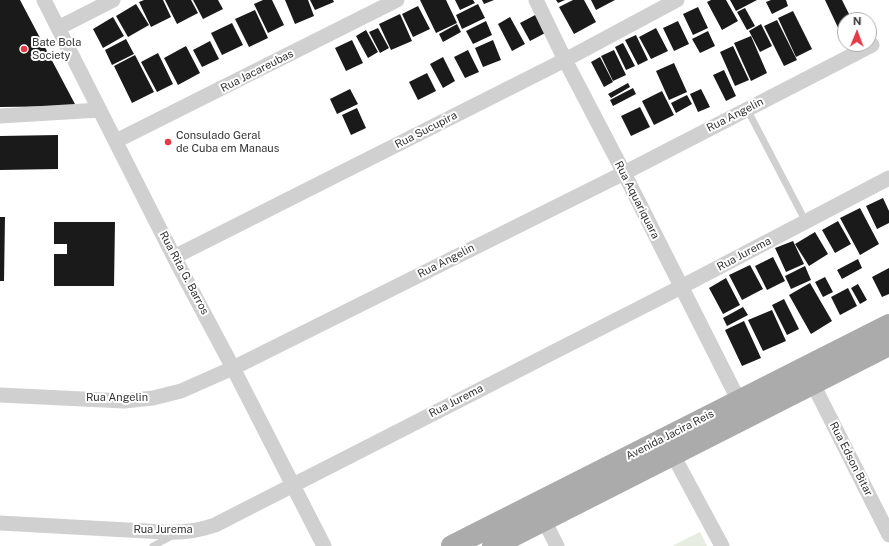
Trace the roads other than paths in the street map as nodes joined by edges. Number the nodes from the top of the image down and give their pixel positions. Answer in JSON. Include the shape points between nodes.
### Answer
{"nodes":[{"id":1,"x":44,"y":0,"type":"edge"},
{"id":2,"x":113,"y":0,"type":"edge"},
{"id":3,"x":397,"y":0,"type":"edge"},
{"id":4,"x":536,"y":0,"type":"edge"},
{"id":5,"x":677,"y":0,"type":"edge"},
{"id":6,"x":58,"y":28,"type":"junction"},
{"id":7,"x":858,"y":52,"type":"edge"},
{"id":8,"x":565,"y":60,"type":"junction"},
{"id":9,"x":747,"y":109,"type":"junction"},
{"id":10,"x":100,"y":110,"type":"junction"},
{"id":11,"x":0,"y":116,"type":"edge"},
{"id":12,"x":116,"y":141,"type":"junction"},
{"id":13,"x":624,"y":173,"type":"junction"},
{"id":14,"x":889,"y":178,"type":"edge"},
{"id":15,"x":806,"y":222,"type":"junction"},
{"id":16,"x":174,"y":257,"type":"junction"},
{"id":17,"x":681,"y":287,"type":"junction"},
{"id":18,"x":889,"y":325,"type":"edge"},
{"id":19,"x":889,"y":345,"type":"edge"},
{"id":20,"x":234,"y":368,"type":"junction"},
{"id":21,"x":813,"y":384,"type":"junction"},
{"id":22,"x":0,"y":395,"type":"edge"},
{"id":23,"x":740,"y":400,"type":"junction"},
{"id":24,"x":673,"y":455,"type":"junction"},
{"id":25,"x":292,"y":484,"type":"junction"},
{"id":26,"x":544,"y":520,"type":"junction"},
{"id":27,"x":0,"y":523,"type":"edge"},
{"id":28,"x":177,"y":532,"type":"junction"},
{"id":29,"x":889,"y":535,"type":"edge"},
{"id":30,"x":153,"y":546,"type":"edge"},
{"id":31,"x":324,"y":546,"type":"edge"},
{"id":32,"x":452,"y":546,"type":"edge"},
{"id":33,"x":493,"y":546,"type":"edge"},
{"id":34,"x":558,"y":546,"type":"edge"},
{"id":35,"x":722,"y":546,"type":"edge"}],
"edges":[{"from":1,"to":6,"type":"street","name":"Rua Rita G. Barros"},
{"from":2,"to":6,"type":"street"},
{"from":3,"to":12,"type":"street","name":"Rua Jacareubas"},
{"from":4,"to":8,"type":"street","name":"Rua Aquariquara"},
{"from":5,"to":8,"type":"street","name":"Rua Sucupira"},
{"from":6,"to":10,"type":"street","name":"Rua Rita G. Barros"},
{"from":7,"to":9,"type":"street","name":"Rua Angelin"},
{"from":8,"to":13,"type":"street","name":"Rua Aquariquara"},
{"from":8,"to":16,"type":"street","name":"Rua Sucupira"},
{"from":9,"to":13,"type":"street","name":"Rua Angelin"},
{"from":9,"to":15,"type":"lane"},
{"from":10,"to":11,"type":"street"},
{"from":10,"to":12,"type":"street","name":"Rua Rita G. Barros"},
{"from":12,"to":16,"type":"street","name":"Rua Rita G. Barros"},
{"from":13,"to":17,"type":"street","name":"Rua Aquariquara"},
{"from":13,"to":20,"type":"street","name":"Rua Angelin"},
{"from":14,"to":15,"type":"street","name":"Rua Jurema"},
{"from":15,"to":17,"type":"street","name":"Rua Jurema"},
{"from":16,"to":20,"type":"street","name":"Rua Rita G. Barros"},
{"from":17,"to":23,"type":"street","name":"Rua Aquariquara"},
{"from":17,"to":25,"type":"street","name":"Rua Jurema"},
{"from":18,"to":23,"type":"main road","name":"Avenida Jacira Reis"},
{"from":19,"to":21,"type":"main road","name":"Avenida Jacira Reis"},
{"from":20,"to":22,"type":"street","name":"Rua Angelin","via":[[181,392],[153,398],[124,401]]},
{"from":20,"to":25,"type":"street","name":"Rua Rita G. Barros"},
{"from":21,"to":24,"type":"main road","name":"Avenida Jacira Reis"},
{"from":21,"to":29,"type":"street","name":"Rua Edson Bitar"},
{"from":23,"to":32,"type":"main road","name":"Avenida Jacira Reis"},
{"from":24,"to":26,"type":"main road","name":"Avenida Jacira Reis"},
{"from":24,"to":35,"type":"street"},
{"from":25,"to":28,"type":"street","name":"Rua Jurema","via":[[215,525],[202,530]]},
{"from":25,"to":31,"type":"street","name":"Rua Rita G. Barros"},
{"from":26,"to":33,"type":"main road","name":"Avenida Jacira Reis"},
{"from":26,"to":34,"type":"street"},
{"from":27,"to":28,"type":"street","name":"Rua Jurema"},
{"from":28,"to":30,"type":"lane"}]}
